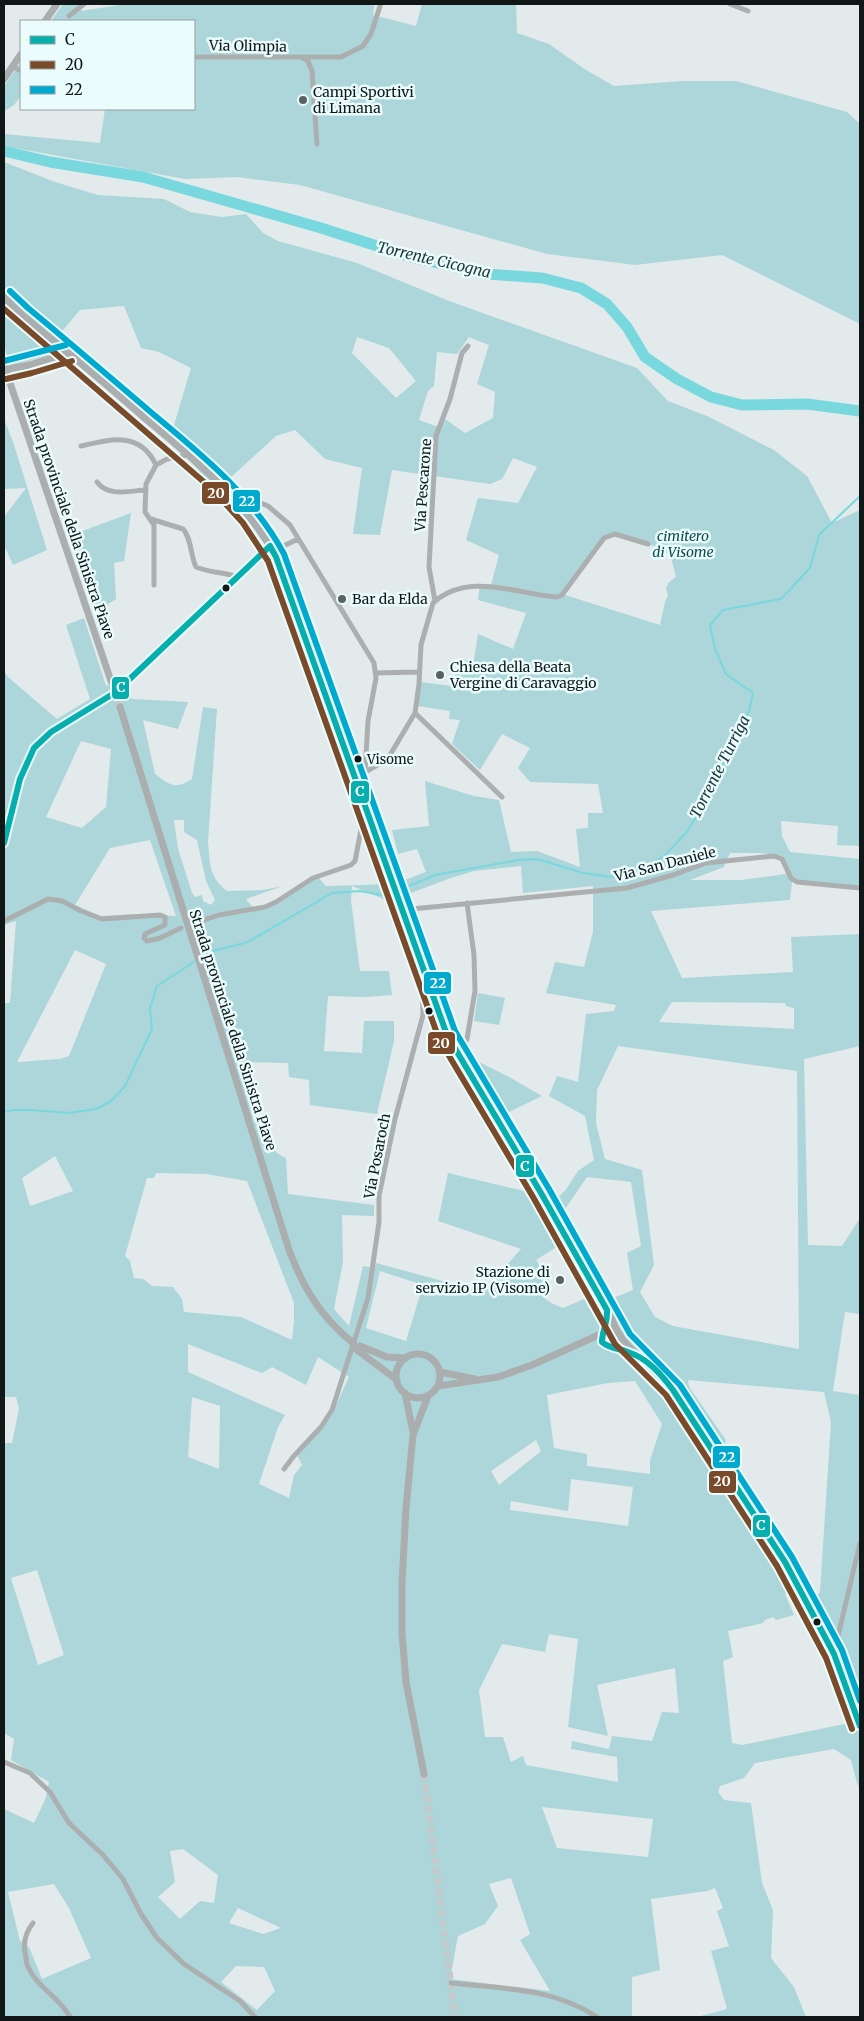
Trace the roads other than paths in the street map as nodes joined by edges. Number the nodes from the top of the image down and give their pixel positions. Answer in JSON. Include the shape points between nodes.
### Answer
{"nodes":[{"id":1,"x":57,"y":4,"type":"edge"},
{"id":2,"x":84,"y":4,"type":"edge"},
{"id":3,"x":730,"y":4,"type":"edge"},
{"id":4,"x":380,"y":6,"type":"dead end"},
{"id":5,"x":748,"y":10,"type":"dead end"},
{"id":6,"x":69,"y":16,"type":"dead end"},
{"id":7,"x":46,"y":20,"type":"edge"},
{"id":8,"x":20,"y":55,"type":"edge"},
{"id":9,"x":195,"y":57,"type":"edge"},
{"id":10,"x":302,"y":58,"type":"junction"},
{"id":11,"x":12,"y":66,"type":"junction"},
{"id":12,"x":20,"y":70,"type":"edge"},
{"id":13,"x":4,"y":79,"type":"edge"},
{"id":14,"x":317,"y":144,"type":"dead end"},
{"id":15,"x":4,"y":297,"type":"edge"},
{"id":16,"x":468,"y":346,"type":"dead end"},
{"id":17,"x":68,"y":353,"type":"junction"},
{"id":18,"x":4,"y":364,"type":"edge"},
{"id":19,"x":4,"y":370,"type":"edge"},
{"id":20,"x":81,"y":446,"type":"dead end"},
{"id":21,"x":189,"y":454,"type":"junction"},
{"id":22,"x":156,"y":465,"type":"junction"},
{"id":23,"x":97,"y":482,"type":"dead end"},
{"id":24,"x":145,"y":490,"type":"junction"},
{"id":25,"x":231,"y":496,"type":"junction"},
{"id":26,"x":151,"y":520,"type":"junction"},
{"id":27,"x":298,"y":539,"type":"junction"},
{"id":28,"x":648,"y":544,"type":"dead end"},
{"id":29,"x":272,"y":549,"type":"junction"},
{"id":30,"x":237,"y":577,"type":"junction"},
{"id":31,"x":154,"y":585,"type":"dead end"},
{"id":32,"x":435,"y":601,"type":"junction"},
{"id":33,"x":419,"y":670,"type":"junction"},
{"id":34,"x":375,"y":673,"type":"junction"},
{"id":35,"x":111,"y":681,"type":"tunnel mouth"},
{"id":36,"x":120,"y":707,"type":"tunnel mouth"},
{"id":37,"x":415,"y":713,"type":"junction"},
{"id":38,"x":365,"y":773,"type":"junction"},
{"id":39,"x":355,"y":778,"type":"junction"},
{"id":40,"x":502,"y":797,"type":"dead end"},
{"id":41,"x":365,"y":808,"type":"junction"},
{"id":42,"x":4,"y":843,"type":"edge"},
{"id":43,"x":860,"y":888,"type":"edge"},
{"id":44,"x":467,"y":903,"type":"junction"},
{"id":45,"x":401,"y":910,"type":"junction"},
{"id":46,"x":4,"y":921,"type":"edge"},
{"id":47,"x":195,"y":923,"type":"dead end"},
{"id":48,"x":181,"y":928,"type":"dead end"},
{"id":49,"x":428,"y":982,"type":"junction"},
{"id":50,"x":456,"y":1052,"type":"junction"},
{"id":51,"x":607,"y":1310,"type":"junction"},
{"id":52,"x":615,"y":1330,"type":"junction"},
{"id":53,"x":604,"y":1332,"type":"junction"},
{"id":54,"x":621,"y":1338,"type":"junction"},
{"id":55,"x":581,"y":1343,"type":"junction"},
{"id":56,"x":355,"y":1344,"type":"junction"},
{"id":57,"x":604,"y":1345,"type":"junction"},
{"id":58,"x":616,"y":1347,"type":"junction"},
{"id":59,"x":636,"y":1354,"type":"junction"},
{"id":60,"x":406,"y":1358,"type":"junction"},
{"id":61,"x":440,"y":1372,"type":"junction"},
{"id":62,"x":397,"y":1380,"type":"junction"},
{"id":63,"x":480,"y":1380,"type":"junction"},
{"id":64,"x":438,"y":1386,"type":"junction"},
{"id":65,"x":405,"y":1393,"type":"junction"},
{"id":66,"x":428,"y":1396,"type":"junction"},
{"id":67,"x":413,"y":1435,"type":"junction"},
{"id":68,"x":284,"y":1469,"type":"dead end"},
{"id":69,"x":860,"y":1543,"type":"edge"},
{"id":70,"x":834,"y":1654,"type":"junction"},
{"id":71,"x":860,"y":1726,"type":"edge"},
{"id":72,"x":4,"y":1762,"type":"edge"},
{"id":73,"x":424,"y":1774,"type":"tunnel mouth"},
{"id":74,"x":33,"y":1923,"type":"dead end"},
{"id":75,"x":451,"y":1983,"type":"dead end"},
{"id":76,"x":70,"y":2017,"type":"edge"},
{"id":77,"x":255,"y":2017,"type":"edge"},
{"id":78,"x":597,"y":2017,"type":"edge"}],
"edges":[{"from":1,"to":7,"type":"street"},
{"from":2,"to":6,"type":"street"},
{"from":3,"to":5,"type":"street"},
{"from":4,"to":10,"type":"street","via":[[363,46],[341,57]]},
{"from":8,"to":11,"type":"street"},
{"from":9,"to":10,"type":"street","name":"Via Olimpia"},
{"from":10,"to":14,"type":"street","name":"Via Olimpia","via":[[308,61],[312,71]]},
{"from":11,"to":12,"type":"street"},
{"from":11,"to":13,"type":"street"},
{"from":15,"to":17,"type":"street"},
{"from":16,"to":32,"type":"street","name":"Via Pescarone","via":[[462,353],[436,436],[429,567]]},
{"from":17,"to":19,"type":"street"},
{"from":17,"to":21,"type":"street"},
{"from":18,"to":35,"type":"street","name":"Strada provinciale della Sinistra Piave","bridge":true},
{"from":20,"to":22,"type":"street","via":[[127,439],[146,450]]},
{"from":21,"to":22,"type":"street"},
{"from":21,"to":25,"type":"street"},
{"from":22,"to":24,"type":"street"},
{"from":23,"to":24,"type":"street","via":[[110,491]]},
{"from":24,"to":26,"type":"street","via":[[145,512]]},
{"from":25,"to":27,"type":"street","via":[[238,494],[268,506],[290,525]]},
{"from":25,"to":29,"type":"street"},
{"from":26,"to":30,"type":"street","via":[[183,528],[196,567]]},
{"from":26,"to":31,"type":"street","via":[[154,525]]},
{"from":27,"to":29,"type":"street"},
{"from":27,"to":34,"type":"street","via":[[374,663]]},
{"from":28,"to":32,"type":"street","via":[[615,534],[604,538],[557,598],[487,586],[467,586]]},
{"from":29,"to":30,"type":"street"},
{"from":29,"to":39,"type":"street"},
{"from":30,"to":42,"type":"street","via":[[116,692],[52,732],[34,749],[25,765]]},
{"from":32,"to":33,"type":"street","name":"Via Pescarone","via":[[422,641]]},
{"from":33,"to":34,"type":"street"},
{"from":33,"to":37,"type":"street","name":"Via Pescarone"},
{"from":34,"to":38,"type":"street"},
{"from":36,"to":56,"type":"street","name":"Strada provinciale della Sinistra Piave","via":[[296,1268],[318,1309]]},
{"from":37,"to":38,"type":"street","via":[[390,755]]},
{"from":37,"to":40,"type":"street"},
{"from":38,"to":39,"type":"street"},
{"from":39,"to":41,"type":"street"},
{"from":41,"to":45,"type":"street"},
{"from":41,"to":47,"type":"street","via":[[355,862],[313,878],[276,902]]},
{"from":43,"to":44,"type":"street","name":"Via San Daniele","via":[[797,882],[791,878],[782,859],[774,856],[706,863],[626,888]]},
{"from":44,"to":45,"type":"street","name":"Via San Daniele"},
{"from":44,"to":50,"type":"street","via":[[475,992],[467,1039],[463,1048]]},
{"from":45,"to":49,"type":"street"},
{"from":46,"to":48,"type":"street","via":[[42,901],[55,899],[102,920],[165,917],[165,925],[145,934],[147,941]]},
{"from":49,"to":50,"type":"street"},
{"from":49,"to":56,"type":"street","name":"Via Posaroch","via":[[422,986],[423,1015],[395,1119],[379,1196],[379,1222],[368,1298]]},
{"from":50,"to":51,"type":"street"},
{"from":51,"to":52,"type":"street"},
{"from":51,"to":53,"type":"street","via":[[608,1322]]},
{"from":52,"to":53,"type":"street"},
{"from":52,"to":54,"type":"street"},
{"from":53,"to":55,"type":"street"},
{"from":53,"to":57,"type":"street"},
{"from":54,"to":58,"type":"street"},
{"from":54,"to":59,"type":"street"},
{"from":55,"to":57,"type":"street"},
{"from":55,"to":63,"type":"street","via":[[512,1373]]},
{"from":56,"to":60,"type":"street","via":[[387,1357]]},
{"from":56,"to":62,"type":"street","name":"Strada provinciale della Sinistra Piave"},
{"from":56,"to":68,"type":"street","via":[[332,1410]]},
{"from":57,"to":58,"type":"street"},
{"from":58,"to":59,"type":"street"},
{"from":59,"to":70,"type":"street","via":[[673,1390],[786,1562]]},
{"from":60,"to":61,"type":"street","via":[[427,1356],[438,1365]]},
{"from":60,"to":62,"type":"street","via":[[398,1368]]},
{"from":61,"to":63,"type":"street"},
{"from":61,"to":64,"type":"street"},
{"from":62,"to":65,"type":"street"},
{"from":63,"to":64,"type":"street"},
{"from":64,"to":66,"type":"street"},
{"from":65,"to":66,"type":"street","via":[[415,1398]]},
{"from":65,"to":67,"type":"street"},
{"from":66,"to":67,"type":"street"},
{"from":67,"to":73,"type":"street","via":[[406,1508],[402,1634],[406,1682]]},
{"from":69,"to":70,"type":"street"},
{"from":70,"to":71,"type":"street"},
{"from":72,"to":77,"type":"street","via":[[30,1773],[50,1792],[69,1823],[123,1879],[157,1938],[184,1964],[240,2001]]},
{"from":74,"to":76,"type":"street","via":[[27,1931],[24,1946],[27,1967]]},
{"from":75,"to":78,"type":"street","via":[[545,1994]]}]}
